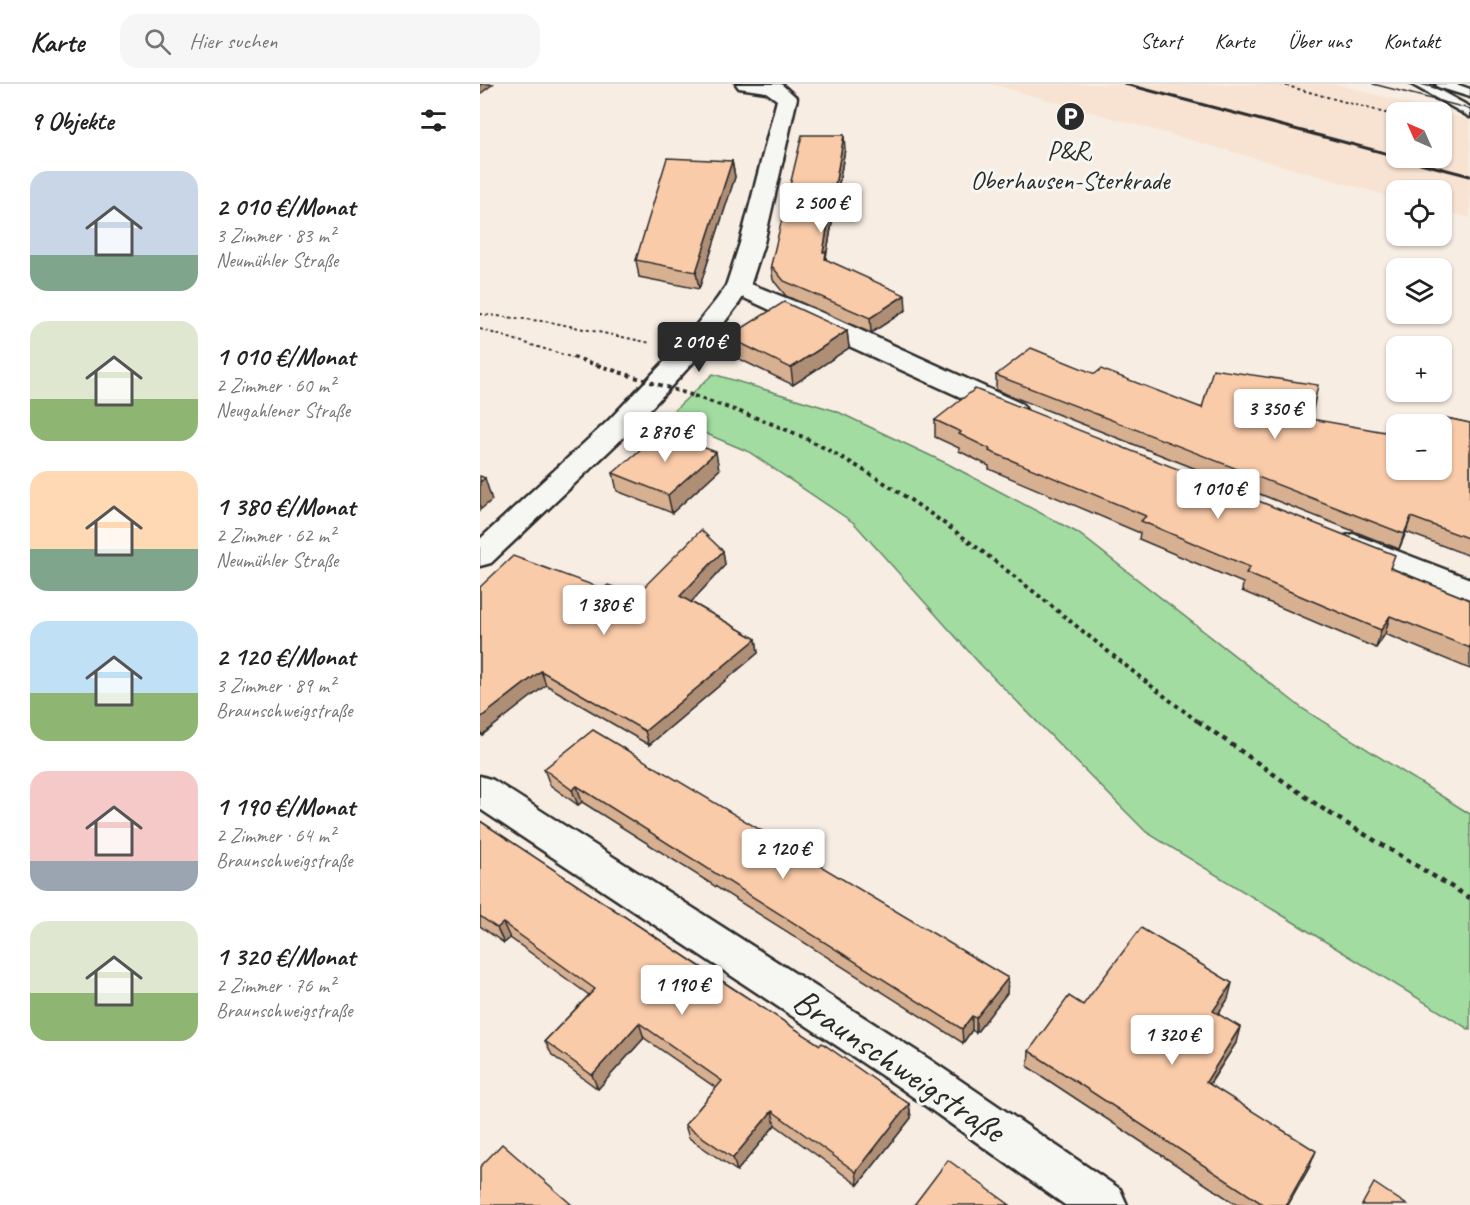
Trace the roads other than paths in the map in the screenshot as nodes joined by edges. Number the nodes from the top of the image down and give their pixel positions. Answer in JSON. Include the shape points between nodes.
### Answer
{"nodes":[{"id":1,"x":746,"y":84,"type":"edge"},
{"id":2,"x":1418,"y":84,"type":"edge"},
{"id":3,"x":1443,"y":84,"type":"edge"},
{"id":4,"x":775,"y":85,"type":"edge"},
{"id":5,"x":1470,"y":93,"type":"edge"},
{"id":6,"x":1470,"y":113,"type":"edge"},
{"id":7,"x":738,"y":286,"type":"junction"},
{"id":8,"x":1041,"y":422,"type":"edge"},
{"id":9,"x":1327,"y":534,"type":"edge"},
{"id":10,"x":480,"y":556,"type":"edge"},
{"id":11,"x":1470,"y":591,"type":"edge"},
{"id":12,"x":480,"y":790,"type":"edge"},
{"id":13,"x":1104,"y":1205,"type":"edge"}],
"edges":[{"from":1,"to":4,"type":"street"},
{"from":2,"to":6,"type":"lane"},
{"from":3,"to":5,"type":"lane"},
{"from":4,"to":7,"type":"street","via":[[787,98]]},
{"from":7,"to":8,"type":"street"},
{"from":7,"to":10,"type":"street","via":[[690,350],[584,460]]},
{"from":9,"to":11,"type":"street"},
{"from":12,"to":13,"type":"street","name":"Braunschweigstraße","via":[[914,1073]]}]}
